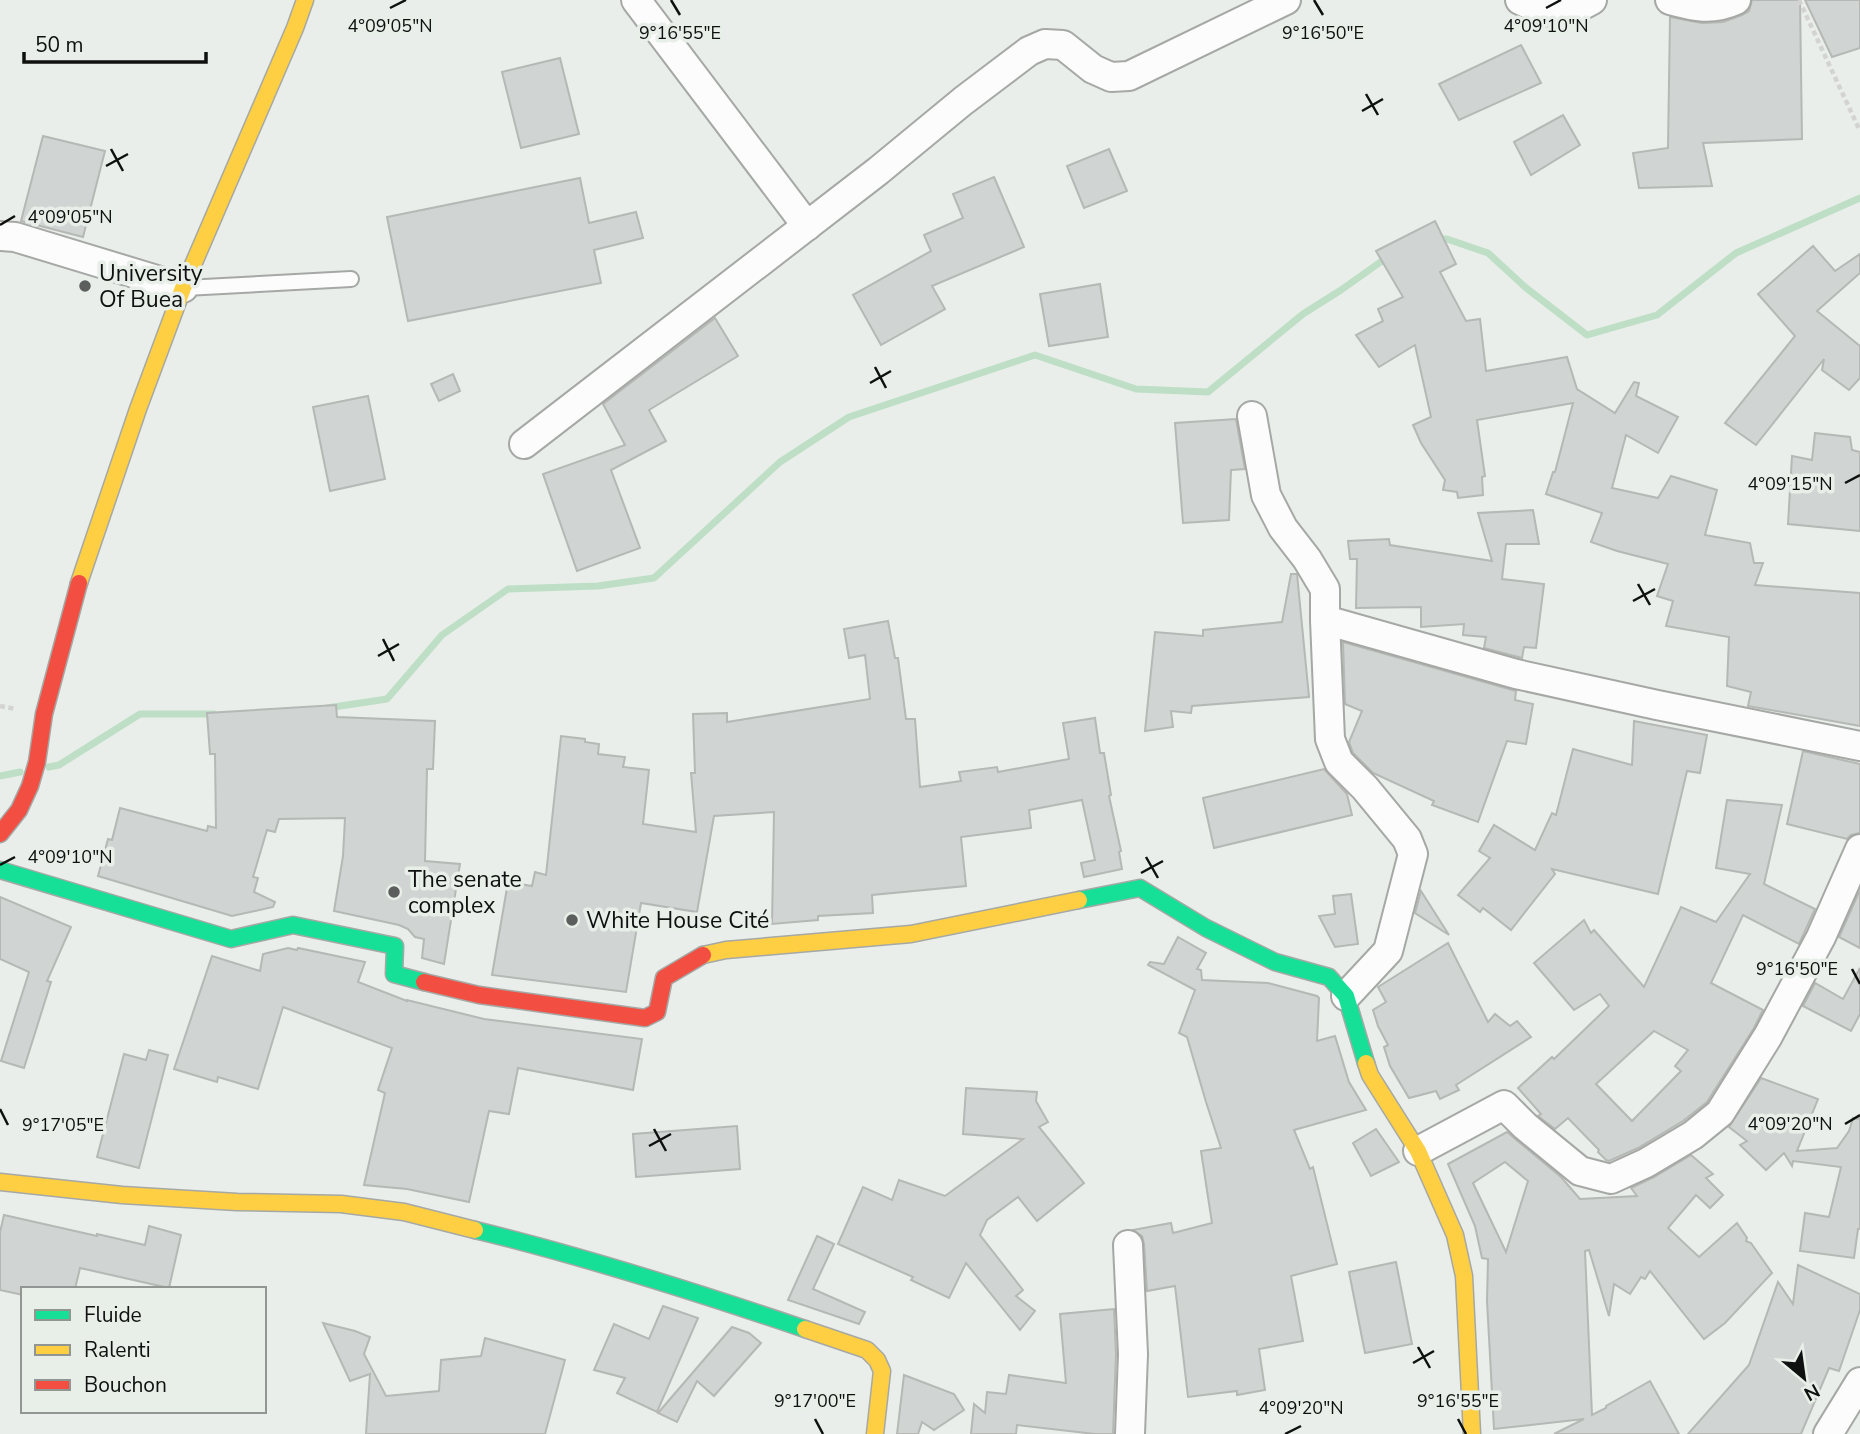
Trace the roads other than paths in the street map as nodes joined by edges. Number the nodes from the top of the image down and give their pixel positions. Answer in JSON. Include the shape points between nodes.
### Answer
{"nodes":[{"id":1,"x":305,"y":0,"type":"edge"},
{"id":2,"x":636,"y":0,"type":"edge"},
{"id":3,"x":1286,"y":0,"type":"edge"},
{"id":4,"x":1520,"y":0,"type":"edge"},
{"id":5,"x":1592,"y":0,"type":"edge"},
{"id":6,"x":1670,"y":0,"type":"edge"},
{"id":7,"x":1736,"y":0,"type":"edge"},
{"id":8,"x":807,"y":226,"type":"junction"},
{"id":9,"x":0,"y":236,"type":"edge"},
{"id":10,"x":351,"y":279,"type":"dead end"},
{"id":11,"x":183,"y":288,"type":"junction"},
{"id":12,"x":1252,"y":416,"type":"dead end"},
{"id":13,"x":523,"y":444,"type":"dead end"},
{"id":14,"x":1325,"y":620,"type":"junction"},
{"id":15,"x":1860,"y":746,"type":"edge"},
{"id":16,"x":0,"y":834,"type":"edge"},
{"id":17,"x":1860,"y":849,"type":"edge"},
{"id":18,"x":0,"y":870,"type":"edge"},
{"id":19,"x":1346,"y":996,"type":"junction"},
{"id":20,"x":1418,"y":1151,"type":"junction"},
{"id":21,"x":0,"y":1182,"type":"edge"},
{"id":22,"x":1128,"y":1245,"type":"dead end"},
{"id":23,"x":1860,"y":1382,"type":"edge"},
{"id":24,"x":875,"y":1434,"type":"edge"},
{"id":25,"x":1129,"y":1434,"type":"edge"},
{"id":26,"x":1472,"y":1434,"type":"edge"},
{"id":27,"x":1828,"y":1434,"type":"edge"}],
"edges":[{"from":1,"to":11,"type":"street"},
{"from":2,"to":8,"type":"street"},
{"from":3,"to":8,"type":"street","via":[[1129,76],[1111,77],[1093,69],[1063,45],[1045,44],[1029,51]]},
{"from":4,"to":5,"type":"street","via":[[1546,12],[1562,13]]},
{"from":6,"to":7,"type":"street","via":[[1722,7]]},
{"from":8,"to":13,"type":"street"},
{"from":9,"to":11,"type":"street"},
{"from":10,"to":11,"type":"lane"},
{"from":11,"to":16,"type":"street","via":[[75,596],[30,786]]},
{"from":12,"to":14,"type":"street","via":[[1266,495],[1325,589]]},
{"from":14,"to":15,"type":"street","via":[[1516,674]]},
{"from":14,"to":19,"type":"street","via":[[1330,739],[1339,762],[1407,839],[1413,854],[1388,951]]},
{"from":17,"to":20,"type":"street","via":[[1821,937],[1768,1036],[1720,1113],[1693,1135],[1611,1179],[1580,1171],[1504,1105]]},
{"from":18,"to":19,"type":"street","via":[[231,939],[293,925],[395,946],[394,974],[479,995],[645,1018],[656,1012],[664,978],[701,955],[911,933],[1140,888],[1206,928],[1275,961],[1329,977]]},
{"from":19,"to":20,"type":"street","via":[[1370,1075]]},
{"from":20,"to":26,"type":"street","via":[[1455,1235],[1464,1276]]},
{"from":21,"to":24,"type":"street","via":[[135,1196],[341,1204],[404,1212],[517,1240],[702,1294],[867,1350],[882,1371]]},
{"from":22,"to":25,"type":"street","via":[[1133,1354]]},
{"from":23,"to":27,"type":"street"}]}
